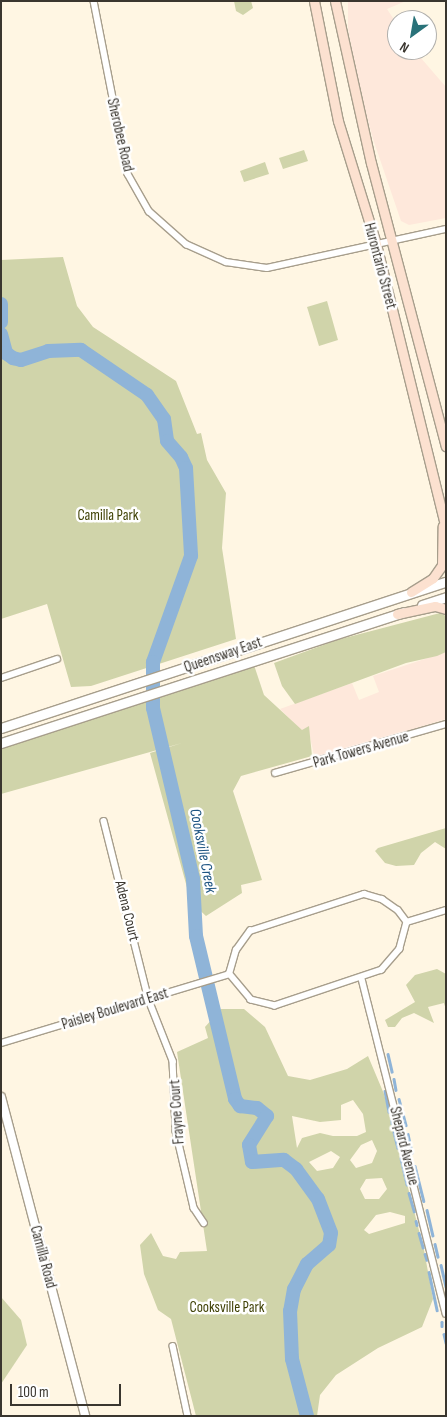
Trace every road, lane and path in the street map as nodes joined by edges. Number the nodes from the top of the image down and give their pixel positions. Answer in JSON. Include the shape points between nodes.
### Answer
{"nodes":[{"id":1,"x":94,"y":1,"type":"edge"},
{"id":2,"x":314,"y":1,"type":"edge"},
{"id":3,"x":335,"y":1,"type":"edge"},
{"id":4,"x":446,"y":229,"type":"edge"},
{"id":5,"x":392,"y":241,"type":"junction"},
{"id":6,"x":376,"y":244,"type":"junction"},
{"id":7,"x":446,"y":446,"type":"edge"},
{"id":8,"x":443,"y":521,"type":"junction"},
{"id":9,"x":446,"y":530,"type":"edge"},
{"id":10,"x":446,"y":582,"type":"edge"},
{"id":11,"x":411,"y":592,"type":"junction"},
{"id":12,"x":446,"y":597,"type":"edge"},
{"id":13,"x":446,"y":609,"type":"edge"},
{"id":14,"x":397,"y":614,"type":"junction"},
{"id":15,"x":57,"y":659,"type":"dead end"},
{"id":16,"x":1,"y":678,"type":"edge"},
{"id":17,"x":446,"y":724,"type":"edge"},
{"id":18,"x":1,"y":728,"type":"edge"},
{"id":19,"x":1,"y":743,"type":"edge"},
{"id":20,"x":276,"y":773,"type":"dead end"},
{"id":21,"x":104,"y":821,"type":"dead end"},
{"id":22,"x":446,"y":910,"type":"edge"},
{"id":23,"x":407,"y":922,"type":"junction"},
{"id":24,"x":229,"y":974,"type":"junction"},
{"id":25,"x":362,"y":979,"type":"junction"},
{"id":26,"x":149,"y":1000,"type":"junction"},
{"id":27,"x":1,"y":1043,"type":"edge"},
{"id":28,"x":1,"y":1097,"type":"edge"},
{"id":29,"x":204,"y":1223,"type":"dead end"},
{"id":30,"x":446,"y":1314,"type":"edge"},
{"id":31,"x":173,"y":1346,"type":"dead end"},
{"id":32,"x":84,"y":1416,"type":"edge"},
{"id":33,"x":188,"y":1416,"type":"edge"}],
"edges":[{"from":1,"to":6,"type":"street","name":"Sherobee Road","via":[[126,167],[149,211],[167,229],[186,244],[213,258],[257,268],[308,261]]},
{"from":2,"to":6,"type":"main road","name":"Hurontario Street","via":[[338,121]]},
{"from":3,"to":5,"type":"main road","name":"Hurontario Street"},
{"from":4,"to":5,"type":"street","name":"Sherobee Road"},
{"from":5,"to":6,"type":"street","name":"Sherobee Road"},
{"from":5,"to":7,"type":"main road","name":"Hurontario Street"},
{"from":6,"to":8,"type":"main road","name":"Hurontario Street"},
{"from":8,"to":9,"type":"main road","name":"Hurontario Street"},
{"from":8,"to":11,"type":"main road","via":[[442,565],[433,578]]},
{"from":10,"to":11,"type":"main road","name":"Queensway East"},
{"from":11,"to":18,"type":"main road","name":"Queensway East"},
{"from":12,"to":14,"type":"main road","name":"Queensway East"},
{"from":13,"to":14,"type":"main road","via":[[435,606]]},
{"from":14,"to":19,"type":"main road","name":"Queensway East"},
{"from":15,"to":16,"type":"street"},
{"from":17,"to":20,"type":"street","name":"Park Towers Avenue"},
{"from":21,"to":26,"type":"street","name":"Adena Court"},
{"from":22,"to":23,"type":"street"},
{"from":23,"to":24,"type":"street","via":[[398,910],[382,899],[355,895],[250,932],[236,950]]},
{"from":23,"to":25,"type":"street","via":[[394,960]]},
{"from":24,"to":25,"type":"street","via":[[251,1000],[269,1006],[285,1004]]},
{"from":24,"to":26,"type":"street","name":"Paisley Boulevard East"},
{"from":25,"to":30,"type":"street","name":"Shepard Avenue"},
{"from":26,"to":27,"type":"street","name":"Paisley Boulevard East"},
{"from":26,"to":29,"type":"street","name":"Frayne Court","via":[[173,1061],[176,1131],[194,1208]]},
{"from":28,"to":32,"type":"street","name":"Camilla Road"},
{"from":31,"to":33,"type":"street"}]}
